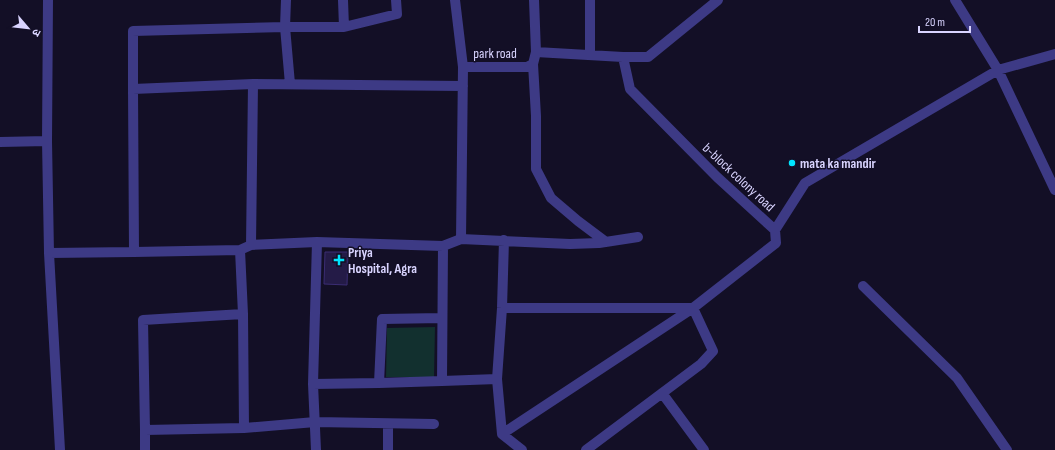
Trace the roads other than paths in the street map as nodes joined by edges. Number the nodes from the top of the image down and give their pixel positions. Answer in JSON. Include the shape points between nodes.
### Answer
{"nodes":[{"id":1,"x":48,"y":0,"type":"edge"},
{"id":2,"x":286,"y":0,"type":"edge"},
{"id":3,"x":343,"y":0,"type":"edge"},
{"id":4,"x":396,"y":0,"type":"edge"},
{"id":5,"x":455,"y":0,"type":"edge"},
{"id":6,"x":534,"y":0,"type":"edge"},
{"id":7,"x":590,"y":0,"type":"edge"},
{"id":8,"x":718,"y":0,"type":"edge"},
{"id":9,"x":955,"y":0,"type":"edge"},
{"id":10,"x":285,"y":27,"type":"junction"},
{"id":11,"x":344,"y":27,"type":"junction"},
{"id":12,"x":536,"y":52,"type":"junction"},
{"id":13,"x":1055,"y":54,"type":"edge"},
{"id":14,"x":590,"y":55,"type":"junction"},
{"id":15,"x":623,"y":57,"type":"junction"},
{"id":16,"x":533,"y":64,"type":"junction"},
{"id":17,"x":463,"y":67,"type":"junction"},
{"id":18,"x":998,"y":70,"type":"junction"},
{"id":19,"x":253,"y":84,"type":"junction"},
{"id":20,"x":290,"y":84,"type":"junction"},
{"id":21,"x":463,"y":86,"type":"junction"},
{"id":22,"x":134,"y":89,"type":"junction"},
{"id":23,"x":47,"y":141,"type":"junction"},
{"id":24,"x":0,"y":142,"type":"edge"},
{"id":25,"x":1055,"y":190,"type":"edge"},
{"id":26,"x":775,"y":230,"type":"junction"},
{"id":27,"x":638,"y":237,"type":"dead end"},
{"id":28,"x":461,"y":239,"type":"junction"},
{"id":29,"x":504,"y":240,"type":"junction"},
{"id":30,"x":317,"y":242,"type":"junction"},
{"id":31,"x":606,"y":242,"type":"junction"},
{"id":32,"x":251,"y":245,"type":"junction"},
{"id":33,"x":443,"y":246,"type":"junction"},
{"id":34,"x":240,"y":250,"type":"junction"},
{"id":35,"x":134,"y":252,"type":"junction"},
{"id":36,"x":49,"y":253,"type":"junction"},
{"id":37,"x":864,"y":286,"type":"dead end"},
{"id":38,"x":502,"y":308,"type":"junction"},
{"id":39,"x":693,"y":308,"type":"junction"},
{"id":40,"x":243,"y":314,"type":"junction"},
{"id":41,"x":442,"y":318,"type":"junction"},
{"id":42,"x":497,"y":379,"type":"junction"},
{"id":43,"x":442,"y":381,"type":"junction"},
{"id":44,"x":379,"y":383,"type":"junction"},
{"id":45,"x":313,"y":384,"type":"junction"},
{"id":46,"x":662,"y":393,"type":"junction"},
{"id":47,"x":315,"y":422,"type":"junction"},
{"id":48,"x":388,"y":424,"type":"junction"},
{"id":49,"x":434,"y":424,"type":"dead end"},
{"id":50,"x":244,"y":428,"type":"junction"},
{"id":51,"x":145,"y":430,"type":"junction"},
{"id":52,"x":502,"y":434,"type":"junction"},
{"id":53,"x":60,"y":450,"type":"edge"},
{"id":54,"x":145,"y":450,"type":"edge"},
{"id":55,"x":316,"y":450,"type":"edge"},
{"id":56,"x":388,"y":450,"type":"edge"},
{"id":57,"x":522,"y":450,"type":"edge"},
{"id":58,"x":586,"y":450,"type":"edge"},
{"id":59,"x":704,"y":450,"type":"edge"},
{"id":60,"x":1006,"y":450,"type":"edge"}],
"edges":[{"from":1,"to":23,"type":"street"},
{"from":2,"to":10,"type":"street"},
{"from":3,"to":11,"type":"street"},
{"from":4,"to":11,"type":"street","via":[[397,14]]},
{"from":5,"to":17,"type":"street"},
{"from":6,"to":12,"type":"street","name":"park road"},
{"from":7,"to":14,"type":"street"},
{"from":8,"to":15,"type":"street","via":[[648,57]]},
{"from":9,"to":18,"type":"street"},
{"from":10,"to":11,"type":"street"},
{"from":10,"to":20,"type":"street"},
{"from":10,"to":22,"type":"street","via":[[133,31]]},
{"from":12,"to":14,"type":"street"},
{"from":12,"to":16,"type":"street","name":"park road"},
{"from":13,"to":18,"type":"street","name":"b-block colony road"},
{"from":14,"to":15,"type":"street"},
{"from":15,"to":26,"type":"street","name":"b-block colony road","via":[[630,89],[718,178]]},
{"from":16,"to":17,"type":"street","name":"park road","via":[[527,67]]},
{"from":16,"to":31,"type":"street","via":[[536,170],[551,198]]},
{"from":17,"to":21,"type":"street"},
{"from":18,"to":25,"type":"street"},
{"from":18,"to":26,"type":"street","name":"b-block colony road","via":[[805,182]]},
{"from":19,"to":20,"type":"street"},
{"from":19,"to":22,"type":"street"},
{"from":19,"to":32,"type":"street"},
{"from":20,"to":21,"type":"street"},
{"from":21,"to":28,"type":"street"},
{"from":22,"to":35,"type":"street"},
{"from":23,"to":24,"type":"street"},
{"from":23,"to":36,"type":"street"},
{"from":26,"to":39,"type":"street","via":[[776,243]]},
{"from":27,"to":31,"type":"street"},
{"from":28,"to":29,"type":"street"},
{"from":28,"to":33,"type":"street"},
{"from":29,"to":31,"type":"street","via":[[570,244]]},
{"from":29,"to":38,"type":"street"},
{"from":30,"to":32,"type":"street"},
{"from":30,"to":33,"type":"street"},
{"from":30,"to":45,"type":"street"},
{"from":32,"to":34,"type":"street"},
{"from":33,"to":41,"type":"street"},
{"from":34,"to":35,"type":"street"},
{"from":34,"to":40,"type":"street"},
{"from":35,"to":36,"type":"street"},
{"from":36,"to":53,"type":"street"},
{"from":37,"to":60,"type":"street","via":[[957,378]]},
{"from":38,"to":39,"type":"street"},
{"from":38,"to":42,"type":"street"},
{"from":39,"to":46,"type":"street","via":[[713,351],[701,364]]},
{"from":39,"to":52,"type":"street"},
{"from":40,"to":50,"type":"street"},
{"from":40,"to":51,"type":"street","via":[[143,320]]},
{"from":41,"to":43,"type":"street"},
{"from":41,"to":44,"type":"street","via":[[382,319]]},
{"from":42,"to":43,"type":"street"},
{"from":42,"to":52,"type":"street"},
{"from":43,"to":44,"type":"street"},
{"from":44,"to":45,"type":"street"},
{"from":45,"to":47,"type":"street"},
{"from":46,"to":58,"type":"street"},
{"from":46,"to":59,"type":"street"},
{"from":47,"to":48,"type":"street"},
{"from":47,"to":50,"type":"street"},
{"from":47,"to":55,"type":"street"},
{"from":48,"to":49,"type":"street"},
{"from":48,"to":56,"type":"street"},
{"from":50,"to":51,"type":"street"},
{"from":51,"to":54,"type":"street"},
{"from":52,"to":57,"type":"street"}]}
